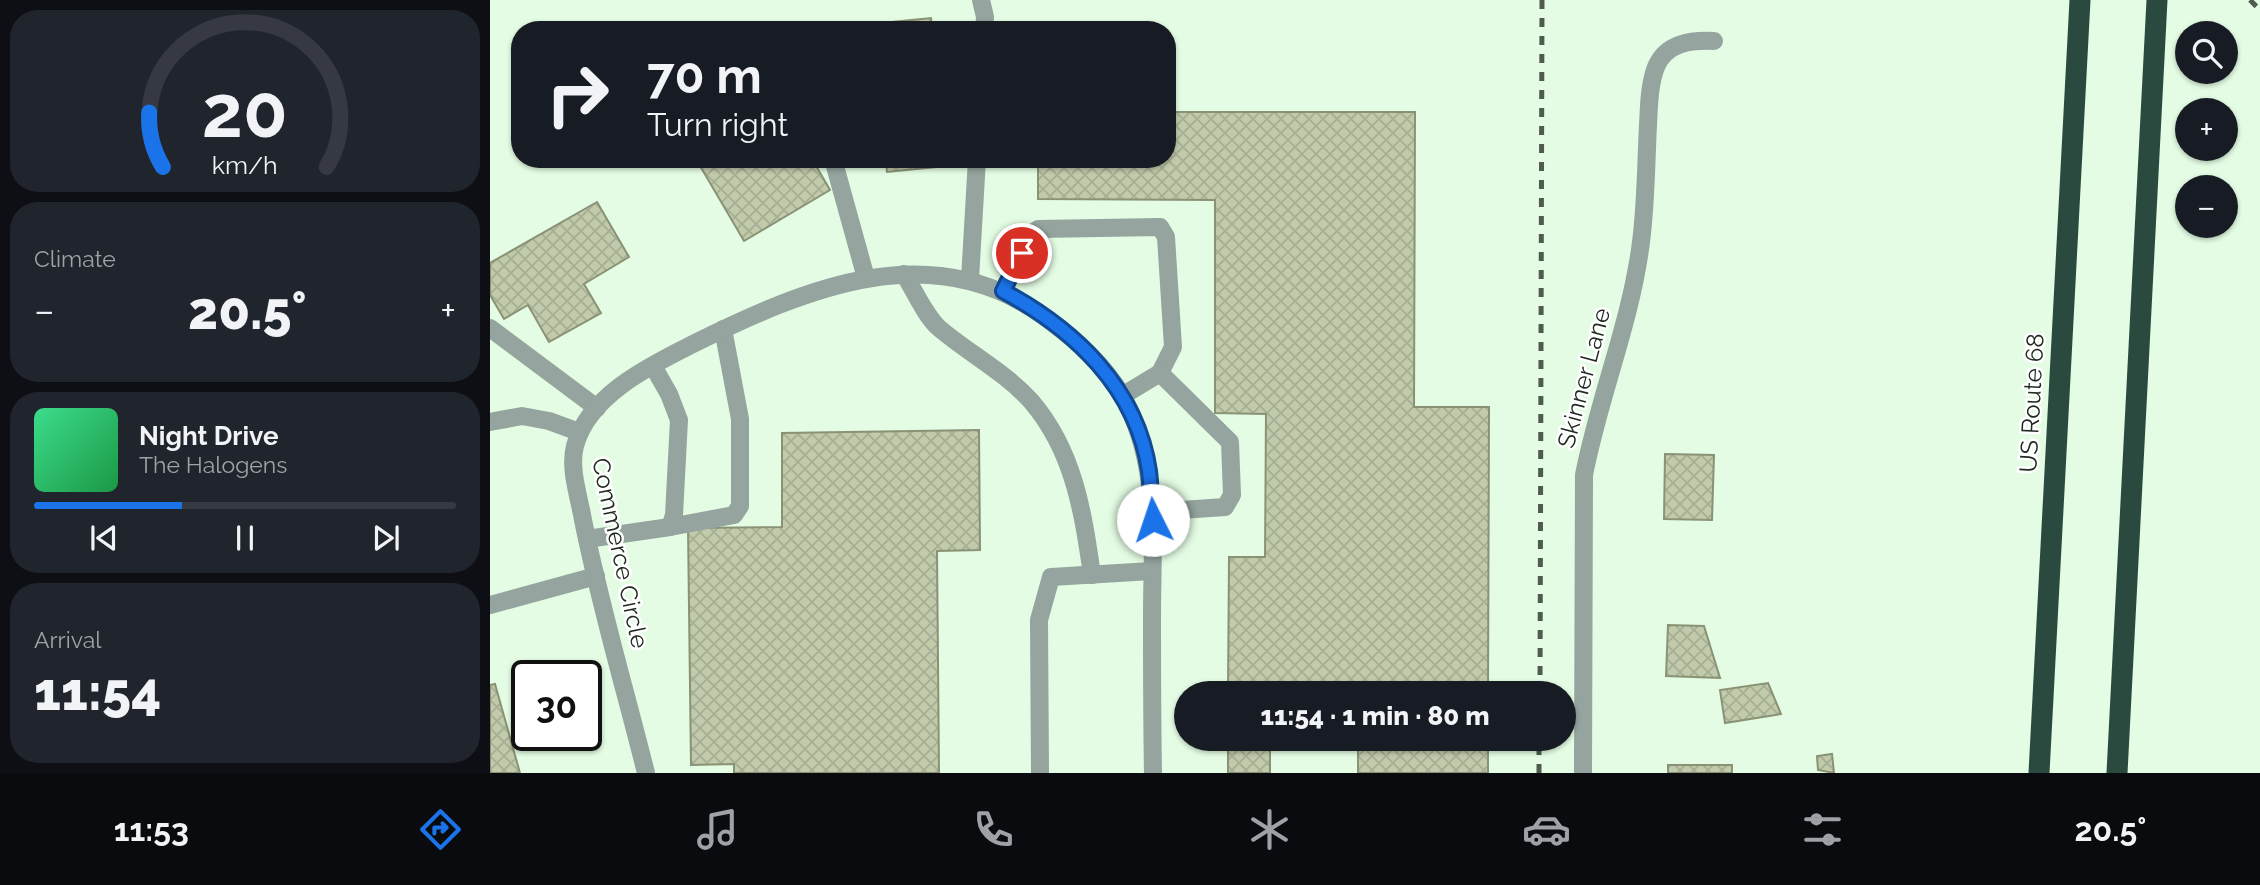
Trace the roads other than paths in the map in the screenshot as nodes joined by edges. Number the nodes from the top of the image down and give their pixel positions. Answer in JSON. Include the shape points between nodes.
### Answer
{"nodes":[{"id":1,"x":981,"y":0,"type":"edge"},
{"id":2,"x":2080,"y":0,"type":"edge"},
{"id":3,"x":2157,"y":0,"type":"edge"},
{"id":4,"x":985,"y":21,"type":"edge"},
{"id":5,"x":1714,"y":41,"type":"dead end"},
{"id":6,"x":835,"y":168,"type":"edge"},
{"id":7,"x":976,"y":168,"type":"edge"},
{"id":8,"x":904,"y":274,"type":"junction"},
{"id":9,"x":866,"y":278,"type":"junction"},
{"id":10,"x":970,"y":279,"type":"junction"},
{"id":11,"x":1003,"y":291,"type":"junction"},
{"id":12,"x":490,"y":328,"type":"edge"},
{"id":13,"x":723,"y":329,"type":"junction"},
{"id":14,"x":653,"y":366,"type":"junction"},
{"id":15,"x":1160,"y":373,"type":"junction"},
{"id":16,"x":1122,"y":396,"type":"junction"},
{"id":17,"x":597,"y":408,"type":"junction"},
{"id":18,"x":490,"y":422,"type":"edge"},
{"id":19,"x":579,"y":432,"type":"junction"},
{"id":20,"x":1152,"y":512,"type":"junction"},
{"id":21,"x":670,"y":527,"type":"junction"},
{"id":22,"x":587,"y":539,"type":"junction"},
{"id":23,"x":1152,"y":571,"type":"junction"},
{"id":24,"x":1092,"y":575,"type":"junction"},
{"id":25,"x":596,"y":576,"type":"junction"},
{"id":26,"x":490,"y":605,"type":"edge"},
{"id":27,"x":646,"y":773,"type":"edge"},
{"id":28,"x":1040,"y":773,"type":"edge"},
{"id":29,"x":1153,"y":773,"type":"edge"},
{"id":30,"x":1583,"y":773,"type":"edge"},
{"id":31,"x":2039,"y":773,"type":"edge"},
{"id":32,"x":2117,"y":773,"type":"edge"}],
"edges":[{"from":1,"to":4,"type":"street"},
{"from":2,"to":31,"type":"highway","name":"US Route 68"},
{"from":3,"to":32,"type":"highway"},
{"from":5,"to":30,"type":"street","name":"Skinner Lane","via":[[1680,43],[1665,53],[1656,67],[1650,93],[1642,242],[1584,475]]},
{"from":6,"to":9,"type":"street"},
{"from":7,"to":10,"type":"street"},
{"from":8,"to":9,"type":"street","name":"Commerce Circle"},
{"from":8,"to":10,"type":"street","name":"Commerce Circle"},
{"from":8,"to":24,"type":"street","via":[[937,326],[1030,401],[1059,442],[1082,506]]},
{"from":9,"to":13,"type":"street","name":"Commerce Circle","via":[[808,292]]},
{"from":10,"to":11,"type":"street","name":"Commerce Circle"},
{"from":11,"to":15,"type":"street","via":[[1031,234],[1038,229],[1160,227],[1166,237],[1173,347]]},
{"from":11,"to":16,"type":"street","name":"Commerce Circle","via":[[1076,340],[1102,366]]},
{"from":12,"to":17,"type":"street"},
{"from":13,"to":14,"type":"street","name":"Commerce Circle"},
{"from":13,"to":21,"type":"street","via":[[740,419],[740,506],[734,515]]},
{"from":14,"to":17,"type":"street","name":"Commerce Circle"},
{"from":14,"to":21,"type":"street","via":[[679,420]]},
{"from":15,"to":16,"type":"street"},
{"from":15,"to":20,"type":"street","via":[[1230,442],[1232,495],[1225,507]]},
{"from":16,"to":20,"type":"street","name":"Commerce Circle","via":[[1140,435]]},
{"from":17,"to":19,"type":"street","name":"Commerce Circle"},
{"from":18,"to":19,"type":"street","via":[[522,416]]},
{"from":19,"to":22,"type":"street","name":"Commerce Circle","via":[[572,466]]},
{"from":20,"to":23,"type":"street","name":"Commerce Circle"},
{"from":21,"to":22,"type":"street"},
{"from":22,"to":25,"type":"street","name":"Commerce Circle"},
{"from":23,"to":24,"type":"street"},
{"from":23,"to":29,"type":"street","name":"Commerce Circle"},
{"from":24,"to":28,"type":"street","via":[[1051,577],[1039,620]]},
{"from":25,"to":26,"type":"street"},
{"from":25,"to":27,"type":"street","name":"Commerce Circle"}]}
